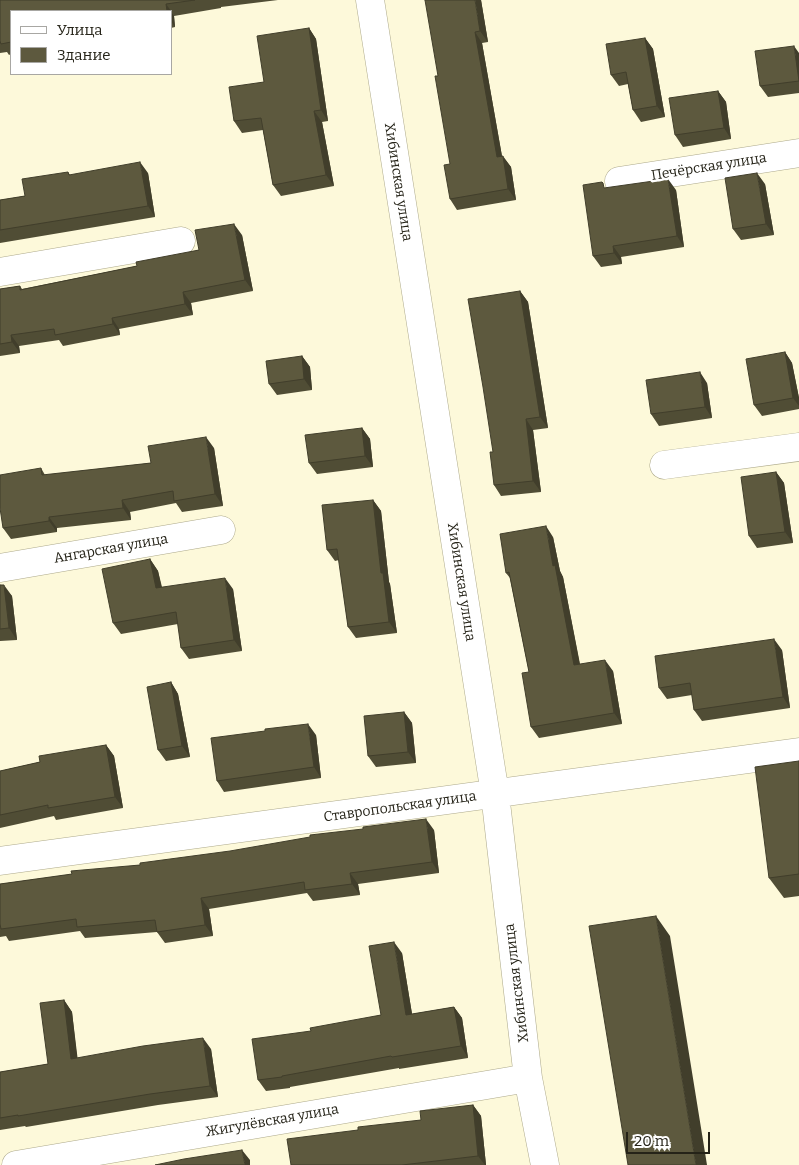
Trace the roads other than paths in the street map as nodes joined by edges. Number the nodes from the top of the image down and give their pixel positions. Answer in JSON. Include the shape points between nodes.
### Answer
{"nodes":[{"id":1,"x":370,"y":0,"type":"edge"},
{"id":2,"x":799,"y":153,"type":"edge"},
{"id":3,"x":619,"y":181,"type":"dead end"},
{"id":4,"x":181,"y":240,"type":"dead end"},
{"id":5,"x":0,"y":272,"type":"edge"},
{"id":6,"x":799,"y":447,"type":"edge"},
{"id":7,"x":664,"y":465,"type":"dead end"},
{"id":8,"x":221,"y":530,"type":"dead end"},
{"id":9,"x":0,"y":568,"type":"edge"},
{"id":10,"x":799,"y":752,"type":"edge"},
{"id":11,"x":495,"y":794,"type":"junction"},
{"id":12,"x":0,"y":861,"type":"edge"},
{"id":13,"x":528,"y":1078,"type":"junction"},
{"id":14,"x":16,"y":1165,"type":"edge"},
{"id":15,"x":546,"y":1165,"type":"edge"}],
"edges":[{"from":1,"to":11,"type":"street","name":"Хибинская улица"},
{"from":2,"to":3,"type":"street","name":"Печёрская улица"},
{"from":4,"to":5,"type":"street"},
{"from":6,"to":7,"type":"street"},
{"from":8,"to":9,"type":"street","name":"Ангарская улица"},
{"from":10,"to":11,"type":"street","name":"Ставропольская улица"},
{"from":11,"to":12,"type":"street","name":"Ставропольская улица"},
{"from":11,"to":13,"type":"street","name":"Хибинская улица"},
{"from":13,"to":14,"type":"street","name":"Жигулёвская улица"},
{"from":13,"to":15,"type":"street","name":"Хибинская улица"}]}
